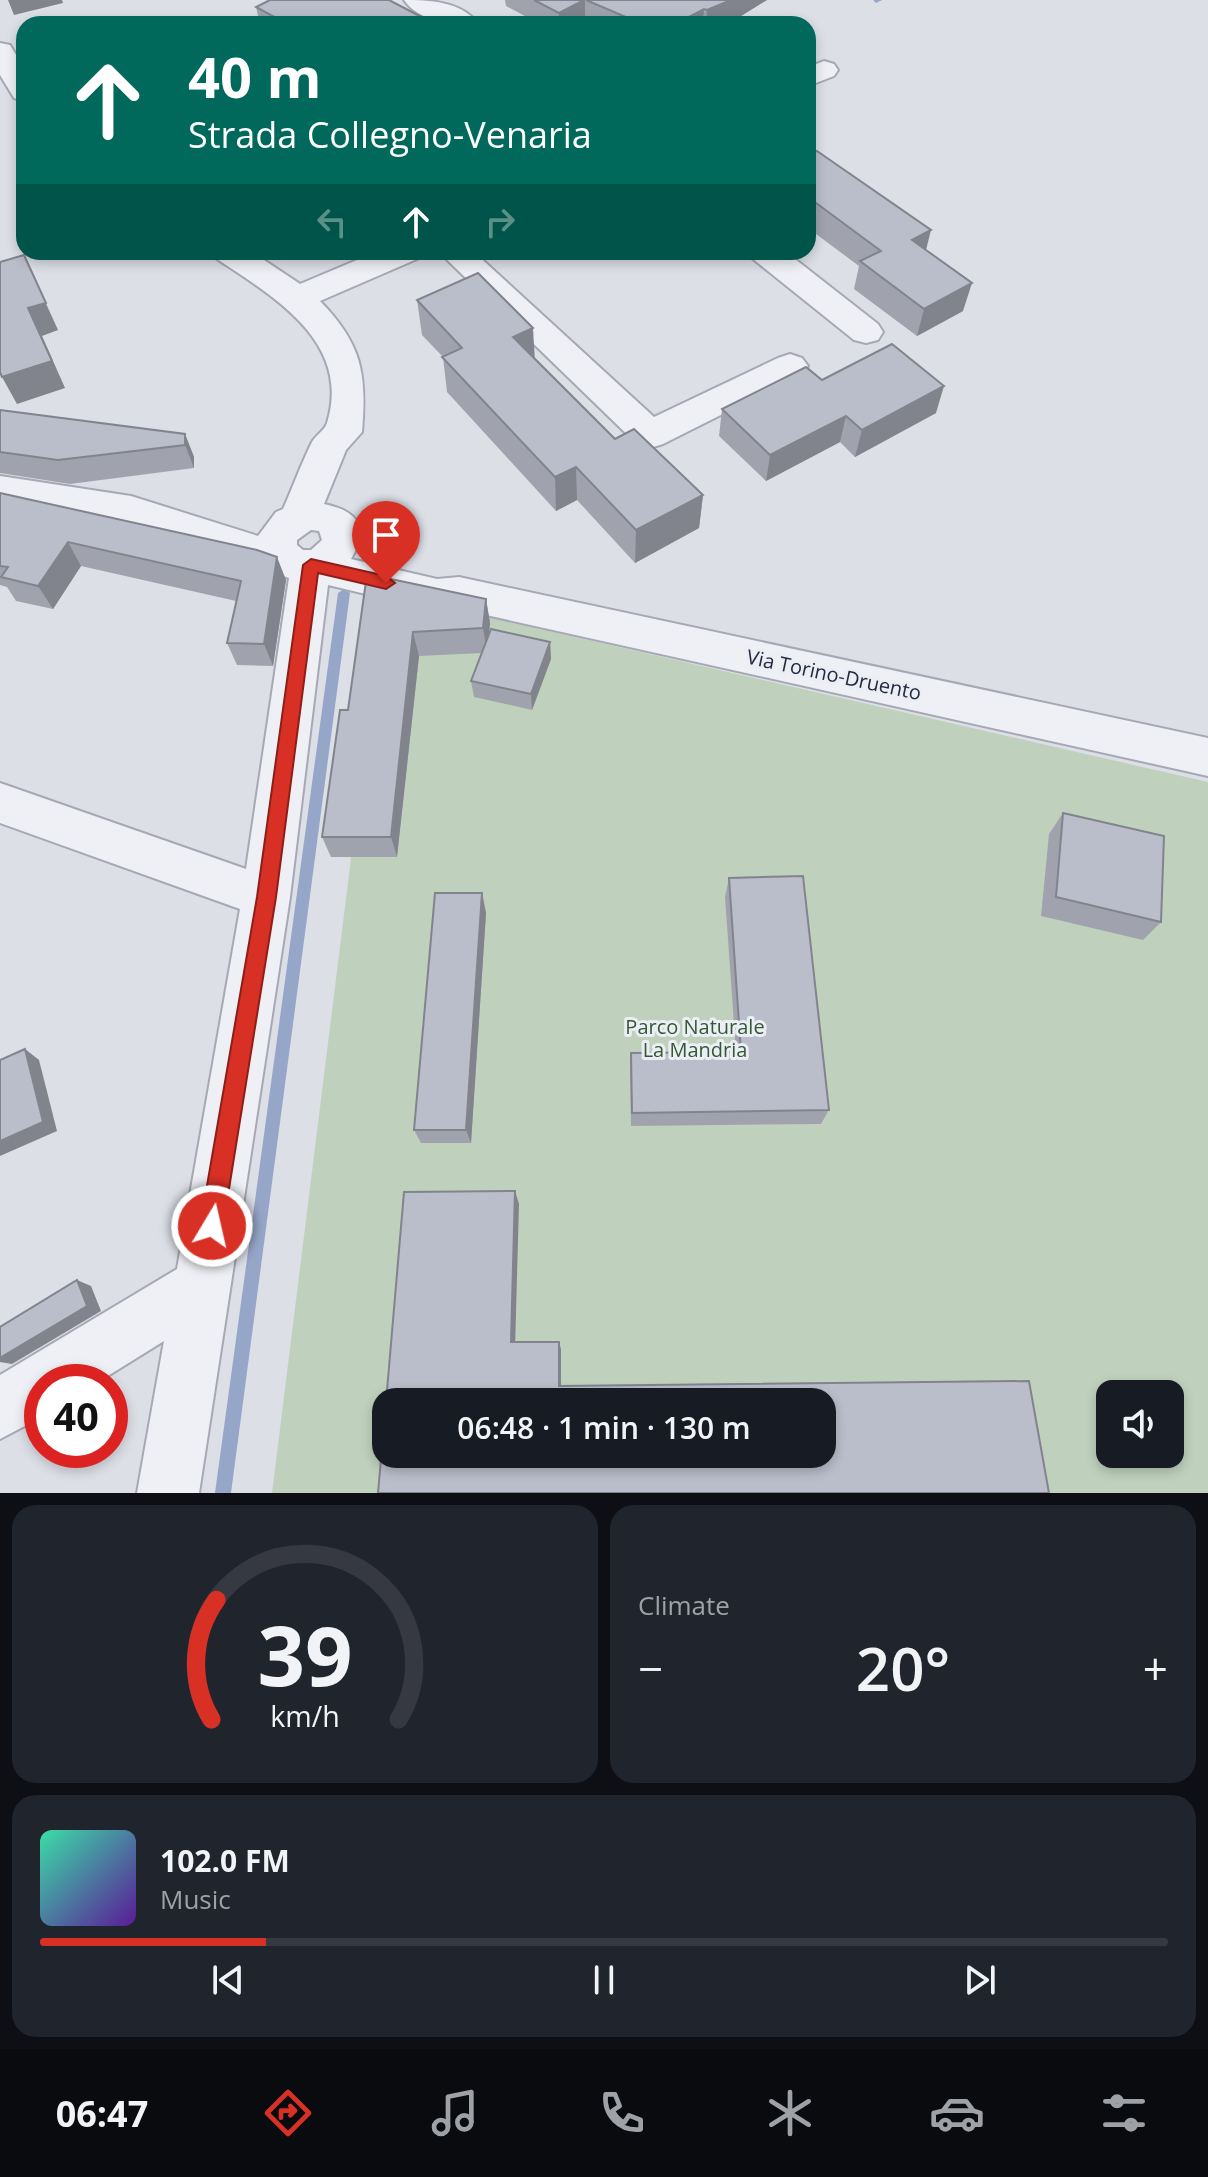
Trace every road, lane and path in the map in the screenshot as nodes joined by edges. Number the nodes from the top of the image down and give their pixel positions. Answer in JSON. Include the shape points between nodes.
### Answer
{"nodes":[{"id":1,"x":417,"y":0,"type":"edge"},
{"id":2,"x":448,"y":16,"type":"edge"},
{"id":3,"x":0,"y":51,"type":"edge"},
{"id":4,"x":16,"y":78,"type":"edge"},
{"id":5,"x":241,"y":260,"type":"edge"},
{"id":6,"x":386,"y":260,"type":"edge"},
{"id":7,"x":464,"y":260,"type":"edge"},
{"id":8,"x":775,"y":260,"type":"edge"},
{"id":9,"x":298,"y":298,"type":"junction"},
{"id":10,"x":866,"y":332,"type":"dead end"},
{"id":11,"x":790,"y":366,"type":"dead end"},
{"id":12,"x":0,"y":490,"type":"edge"},
{"id":13,"x":310,"y":536,"type":"junction"},
{"id":14,"x":1208,"y":757,"type":"edge"},
{"id":15,"x":0,"y":803,"type":"edge"},
{"id":16,"x":264,"y":911,"type":"junction"},
{"id":17,"x":201,"y":1286,"type":"junction"},
{"id":18,"x":0,"y":1409,"type":"edge"},
{"id":19,"x":168,"y":1493,"type":"edge"}],
"edges":[{"from":1,"to":2,"type":"street"},
{"from":3,"to":4,"type":"street"},
{"from":5,"to":9,"type":"street"},
{"from":6,"to":9,"type":"street"},
{"from":7,"to":11,"type":"street","via":[[650,435]]},
{"from":8,"to":10,"type":"street"},
{"from":9,"to":13,"type":"street","via":[[343,358],[348,391],[344,432],[352,440],[348,470]]},
{"from":12,"to":13,"type":"street","name":"Via Torino-Druento","via":[[131,510],[194,533]]},
{"from":13,"to":14,"type":"street","name":"Via Torino-Druento","via":[[437,595],[459,593]]},
{"from":13,"to":16,"type":"street"},
{"from":15,"to":16,"type":"street"},
{"from":16,"to":17,"type":"street"},
{"from":17,"to":18,"type":"street"},
{"from":17,"to":19,"type":"street"}]}
